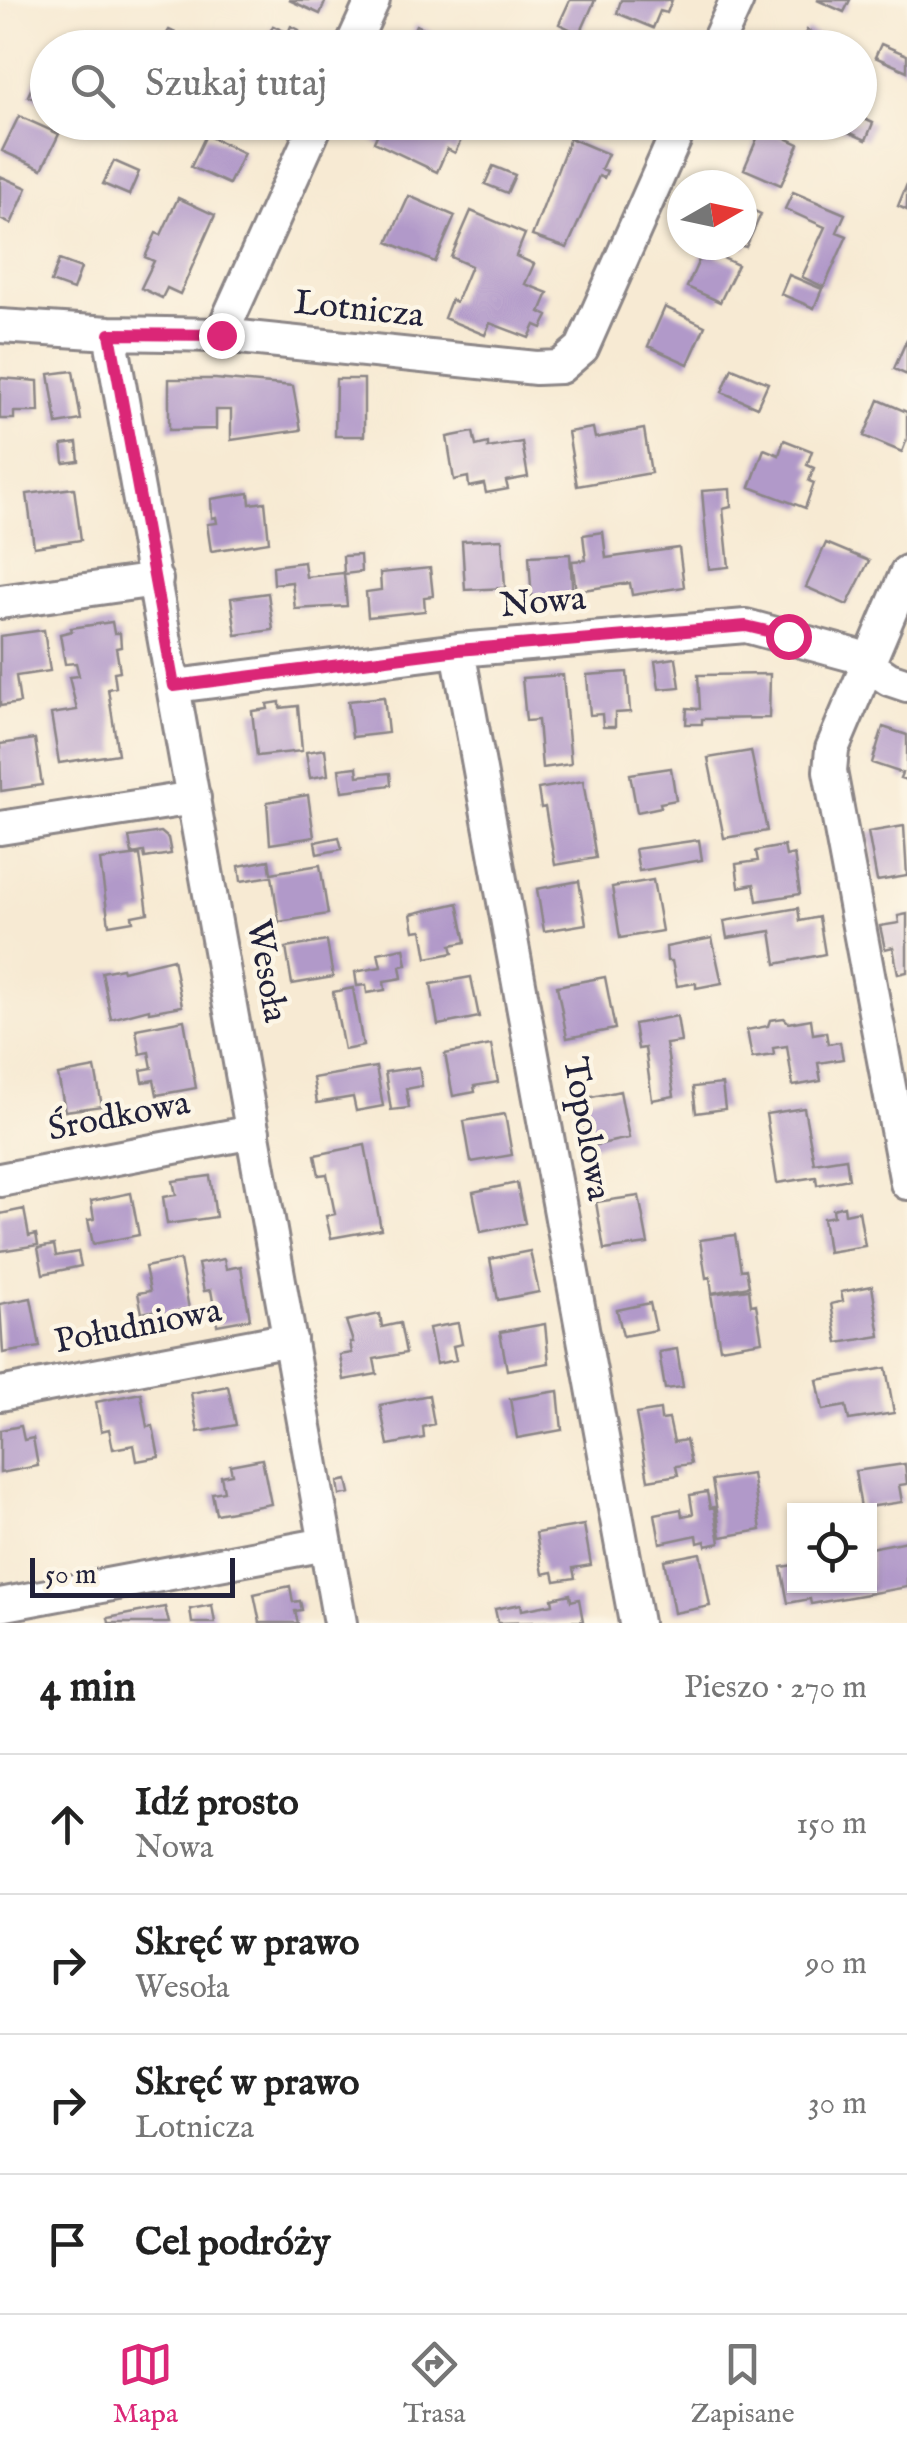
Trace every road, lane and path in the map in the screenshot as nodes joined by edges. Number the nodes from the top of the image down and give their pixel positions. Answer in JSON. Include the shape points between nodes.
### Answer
{"nodes":[{"id":1,"x":373,"y":0,"type":"edge"},
{"id":2,"x":737,"y":0,"type":"edge"},
{"id":3,"x":359,"y":30,"type":"edge"},
{"id":4,"x":724,"y":30,"type":"edge"},
{"id":5,"x":309,"y":140,"type":"edge"},
{"id":6,"x":674,"y":140,"type":"edge"},
{"id":7,"x":0,"y":326,"type":"edge"},
{"id":8,"x":110,"y":334,"type":"junction"},
{"id":9,"x":221,"y":335,"type":"junction"},
{"id":10,"x":907,"y":572,"type":"edge"},
{"id":11,"x":156,"y":580,"type":"junction"},
{"id":12,"x":0,"y":602,"type":"edge"},
{"id":13,"x":458,"y":650,"type":"junction"},
{"id":14,"x":867,"y":665,"type":"junction"},
{"id":15,"x":907,"y":685,"type":"edge"},
{"id":16,"x":174,"y":686,"type":"junction"},
{"id":17,"x":194,"y":798,"type":"junction"},
{"id":18,"x":0,"y":828,"type":"edge"},
{"id":19,"x":254,"y":1132,"type":"junction"},
{"id":20,"x":0,"y":1180,"type":"edge"},
{"id":21,"x":907,"y":1183,"type":"edge"},
{"id":22,"x":290,"y":1339,"type":"junction"},
{"id":23,"x":0,"y":1394,"type":"edge"},
{"id":24,"x":326,"y":1544,"type":"junction"},
{"id":25,"x":0,"y":1605,"type":"edge"},
{"id":26,"x":340,"y":1623,"type":"edge"},
{"id":27,"x":636,"y":1623,"type":"edge"}],
"edges":[{"from":1,"to":3,"type":"street"},
{"from":2,"to":4,"type":"street"},
{"from":5,"to":9,"type":"street"},
{"from":6,"to":9,"type":"street","name":"Lotnicza","via":[[582,348],[560,367]]},
{"from":7,"to":8,"type":"street","name":"Lotnicza"},
{"from":8,"to":9,"type":"street","name":"Lotnicza"},
{"from":8,"to":11,"type":"street","name":"Wesoła"},
{"from":10,"to":14,"type":"street"},
{"from":11,"to":12,"type":"street"},
{"from":11,"to":16,"type":"street","name":"Wesoła"},
{"from":13,"to":14,"type":"street","name":"Nowa","via":[[746,626]]},
{"from":13,"to":16,"type":"street","name":"Nowa"},
{"from":13,"to":27,"type":"street","name":"Topolowa"},
{"from":14,"to":15,"type":"street","name":"Nowa"},
{"from":14,"to":21,"type":"street","via":[[832,750],[830,782]]},
{"from":16,"to":17,"type":"street","name":"Wesoła"},
{"from":17,"to":18,"type":"street"},
{"from":17,"to":19,"type":"street","name":"Wesoła"},
{"from":19,"to":20,"type":"street","name":"Środkowa"},
{"from":19,"to":22,"type":"street","name":"Wesoła"},
{"from":22,"to":23,"type":"street","name":"Południowa"},
{"from":22,"to":24,"type":"street","name":"Wesoła"},
{"from":24,"to":25,"type":"street"},
{"from":24,"to":26,"type":"street","name":"Wesoła"}]}
